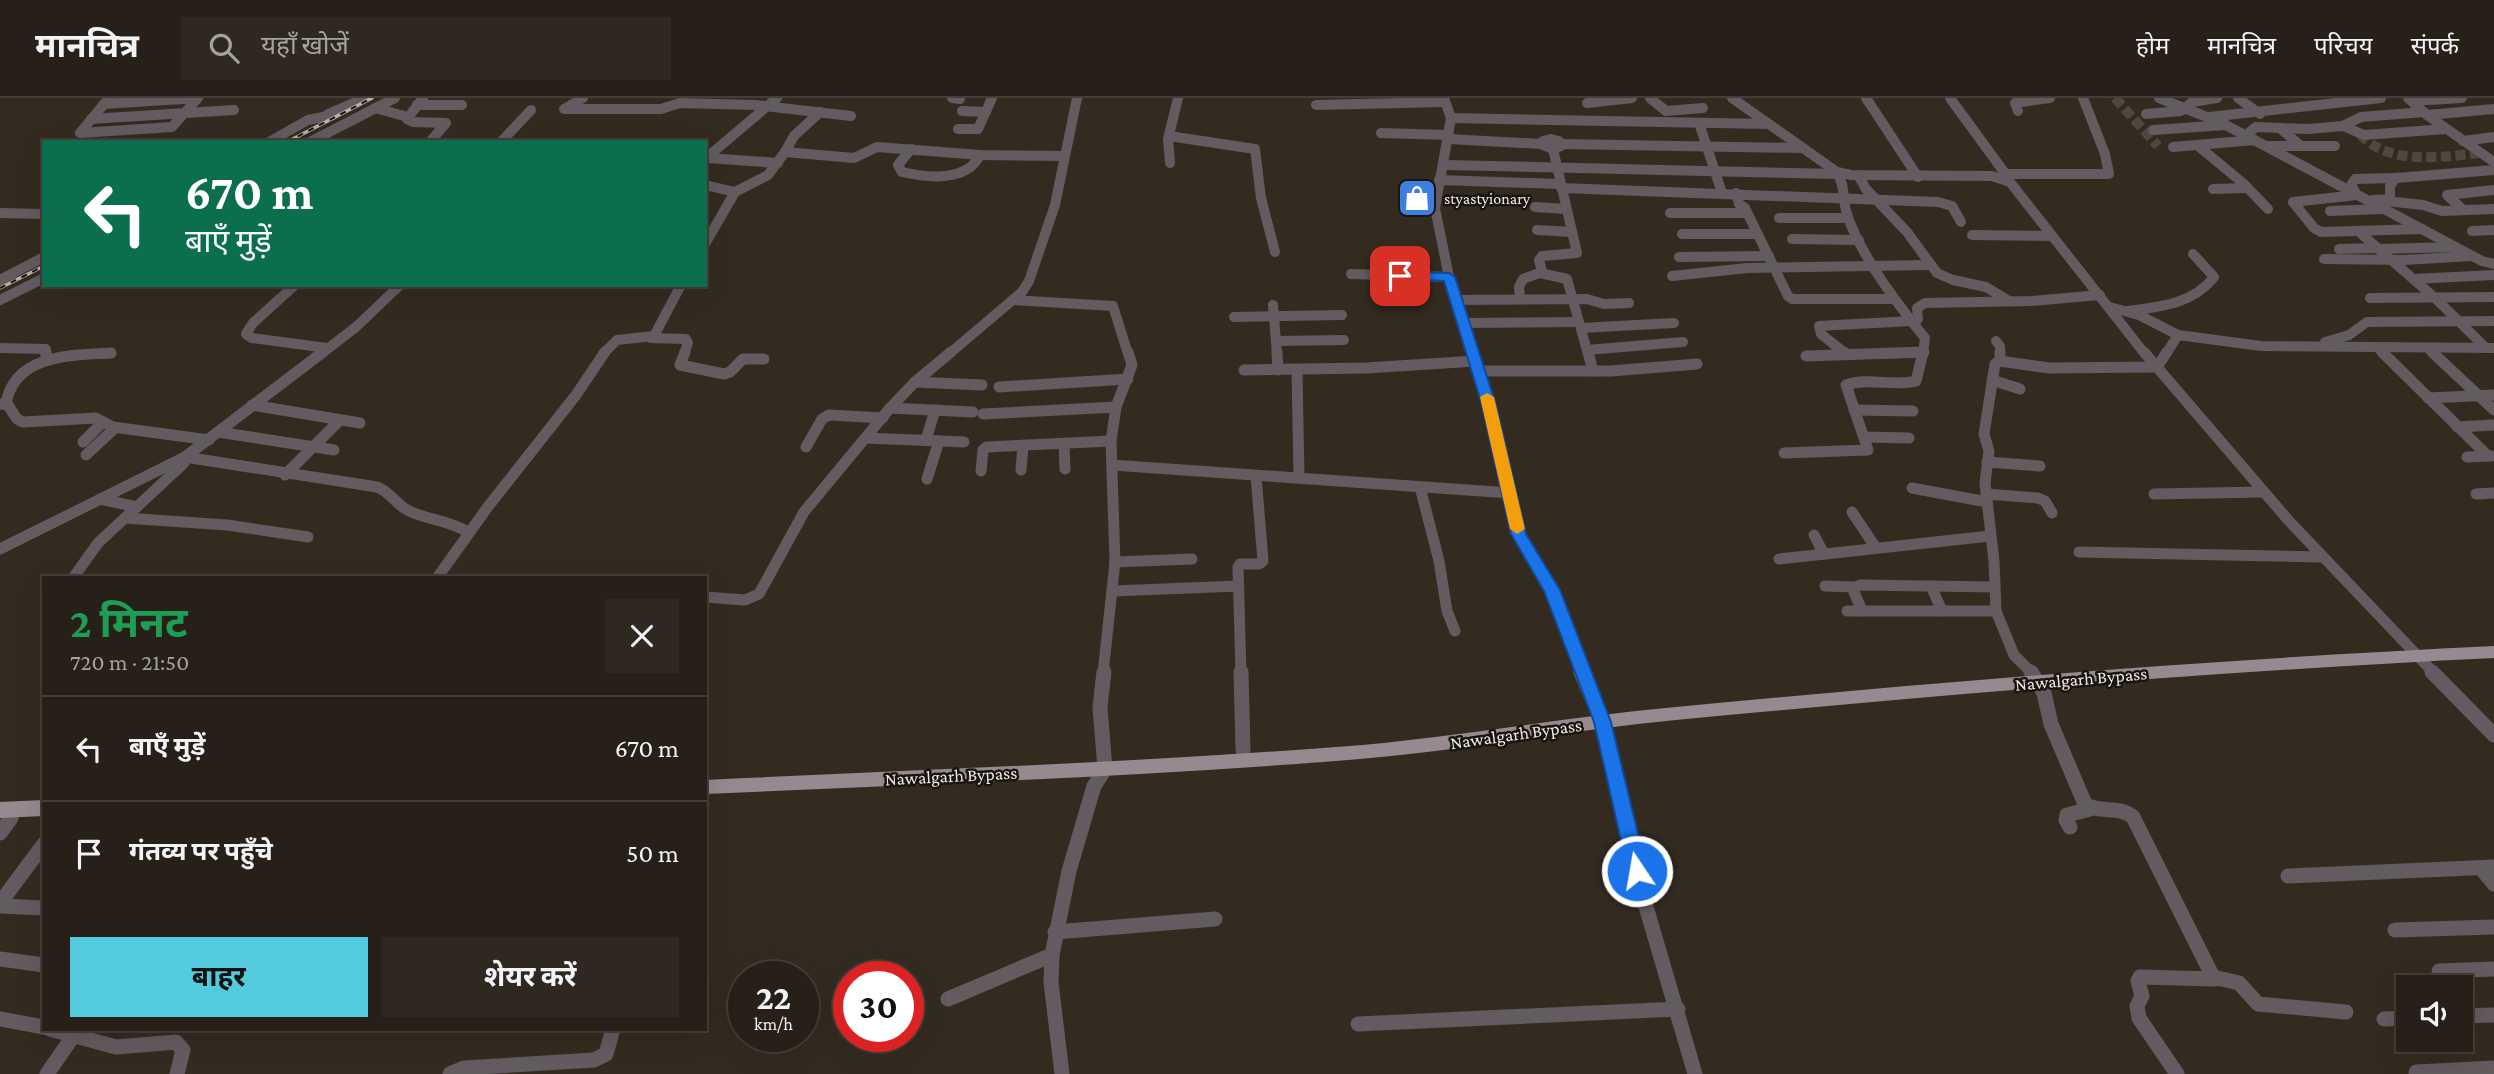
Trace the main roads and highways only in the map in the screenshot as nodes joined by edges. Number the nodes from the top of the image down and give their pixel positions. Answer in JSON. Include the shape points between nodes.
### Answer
{"nodes":[{"id":1,"x":2494,"y":644,"type":"edge"},
{"id":2,"x":2413,"y":652,"type":"junction"},
{"id":3,"x":2494,"y":652,"type":"edge"},
{"id":4,"x":1601,"y":718,"type":"junction"},
{"id":5,"x":1106,"y":763,"type":"junction"},
{"id":6,"x":707,"y":778,"type":"edge"},
{"id":7,"x":707,"y":787,"type":"edge"},
{"id":8,"x":42,"y":809,"type":"edge"},
{"id":9,"x":42,"y":817,"type":"edge"},
{"id":10,"x":3,"y":820,"type":"edge"}],
"edges":[{"from":1,"to":2,"type":"main road","name":"Nawalgarh Bypass"},
{"from":2,"to":3,"type":"main road","name":"Nawalgarh Bypass"},
{"from":2,"to":4,"type":"main road","name":"Nawalgarh Bypass","via":[[2036,678]]},
{"from":4,"to":5,"type":"main road","name":"Nawalgarh Bypass"},
{"from":4,"to":5,"type":"main road","name":"Nawalgarh Bypass","via":[[1393,749]]},
{"from":5,"to":6,"type":"main road","name":"Nawalgarh Bypass"},
{"from":5,"to":7,"type":"main road","name":"Nawalgarh Bypass"},
{"from":8,"to":10,"type":"main road"},
{"from":9,"to":10,"type":"main road"}]}
